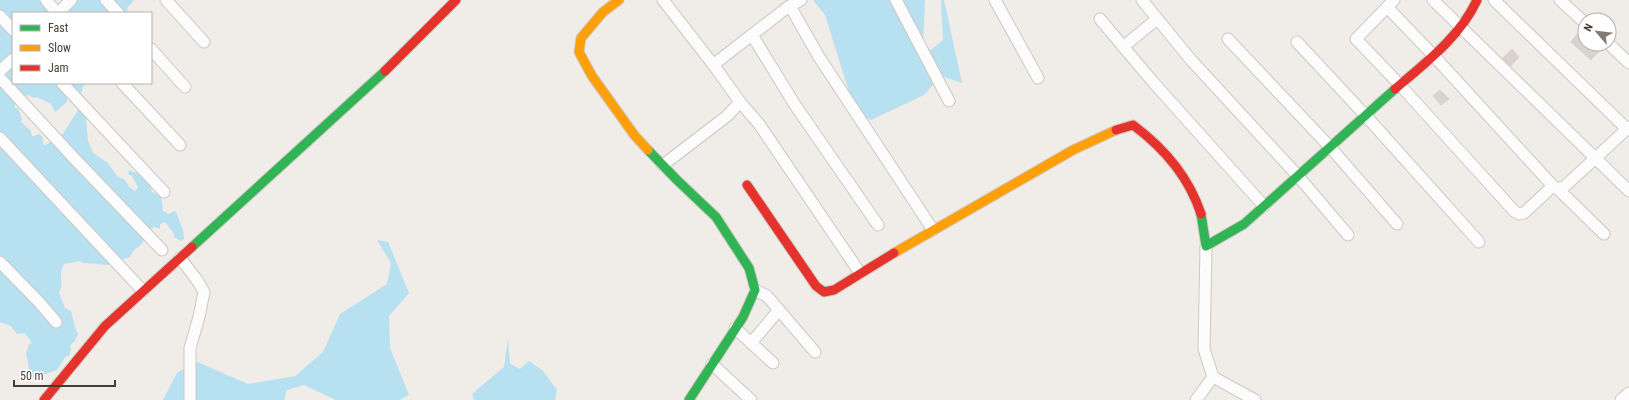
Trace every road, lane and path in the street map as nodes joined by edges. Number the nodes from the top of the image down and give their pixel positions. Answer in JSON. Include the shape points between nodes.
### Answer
{"nodes":[{"id":1,"x":46,"y":0,"type":"edge"},
{"id":2,"x":71,"y":0,"type":"edge"},
{"id":3,"x":106,"y":0,"type":"edge"},
{"id":4,"x":166,"y":0,"type":"edge"},
{"id":5,"x":456,"y":0,"type":"edge"},
{"id":6,"x":619,"y":0,"type":"edge"},
{"id":7,"x":663,"y":0,"type":"edge"},
{"id":8,"x":801,"y":0,"type":"edge"},
{"id":9,"x":896,"y":0,"type":"edge"},
{"id":10,"x":995,"y":0,"type":"edge"},
{"id":11,"x":1142,"y":0,"type":"edge"},
{"id":12,"x":1434,"y":0,"type":"edge"},
{"id":13,"x":1476,"y":0,"type":"edge"},
{"id":14,"x":1494,"y":0,"type":"edge"},
{"id":15,"x":1560,"y":0,"type":"edge"},
{"id":16,"x":1391,"y":4,"type":"edge"},
{"id":17,"x":790,"y":6,"type":"junction"},
{"id":18,"x":57,"y":12,"type":"edge"},
{"id":19,"x":59,"y":12,"type":"edge"},
{"id":20,"x":117,"y":12,"type":"edge"},
{"id":21,"x":1577,"y":15,"type":"edge"},
{"id":22,"x":0,"y":16,"type":"edge"},
{"id":23,"x":1100,"y":19,"type":"dead end"},
{"id":24,"x":1157,"y":19,"type":"junction"},
{"id":25,"x":1461,"y":28,"type":"junction"},
{"id":26,"x":12,"y":29,"type":"edge"},
{"id":27,"x":752,"y":35,"type":"junction"},
{"id":28,"x":1228,"y":39,"type":"dead end"},
{"id":29,"x":204,"y":42,"type":"dead end"},
{"id":30,"x":1297,"y":42,"type":"dead end"},
{"id":31,"x":1123,"y":47,"type":"junction"},
{"id":32,"x":152,"y":51,"type":"edge"},
{"id":33,"x":1617,"y":52,"type":"edge"},
{"id":34,"x":1433,"y":55,"type":"junction"},
{"id":35,"x":12,"y":59,"type":"edge"},
{"id":36,"x":1629,"y":63,"type":"edge"},
{"id":37,"x":714,"y":65,"type":"junction"},
{"id":38,"x":0,"y":71,"type":"edge"},
{"id":39,"x":0,"y":78,"type":"edge"},
{"id":40,"x":1038,"y":78,"type":"dead end"},
{"id":41,"x":63,"y":84,"type":"edge"},
{"id":42,"x":123,"y":84,"type":"edge"},
{"id":43,"x":1400,"y":85,"type":"junction"},
{"id":44,"x":185,"y":87,"type":"dead end"},
{"id":45,"x":949,"y":101,"type":"dead end"},
{"id":46,"x":740,"y":102,"type":"junction"},
{"id":47,"x":1366,"y":116,"type":"junction"},
{"id":48,"x":1628,"y":127,"type":"edge"},
{"id":49,"x":0,"y":138,"type":"edge"},
{"id":50,"x":180,"y":144,"type":"dead end"},
{"id":51,"x":1330,"y":147,"type":"junction"},
{"id":52,"x":1595,"y":158,"type":"junction"},
{"id":53,"x":663,"y":165,"type":"junction"},
{"id":54,"x":1298,"y":176,"type":"junction"},
{"id":55,"x":747,"y":185,"type":"dead end"},
{"id":56,"x":1556,"y":188,"type":"junction"},
{"id":57,"x":1629,"y":191,"type":"edge"},
{"id":58,"x":164,"y":192,"type":"dead end"},
{"id":59,"x":1264,"y":206,"type":"junction"},
{"id":60,"x":1397,"y":224,"type":"dead end"},
{"id":61,"x":878,"y":225,"type":"dead end"},
{"id":62,"x":933,"y":230,"type":"junction"},
{"id":63,"x":1604,"y":234,"type":"dead end"},
{"id":64,"x":1348,"y":235,"type":"dead end"},
{"id":65,"x":1479,"y":242,"type":"dead end"},
{"id":66,"x":1206,"y":246,"type":"junction"},
{"id":67,"x":162,"y":250,"type":"dead end"},
{"id":68,"x":180,"y":258,"type":"junction"},
{"id":69,"x":0,"y":262,"type":"edge"},
{"id":70,"x":860,"y":272,"type":"junction"},
{"id":71,"x":755,"y":290,"type":"junction"},
{"id":72,"x":143,"y":291,"type":"junction"},
{"id":73,"x":779,"y":310,"type":"junction"},
{"id":74,"x":56,"y":322,"type":"dead end"},
{"id":75,"x":735,"y":328,"type":"junction"},
{"id":76,"x":751,"y":343,"type":"junction"},
{"id":77,"x":815,"y":352,"type":"dead end"},
{"id":78,"x":773,"y":363,"type":"dead end"},
{"id":79,"x":712,"y":364,"type":"junction"},
{"id":80,"x":1212,"y":377,"type":"junction"},
{"id":81,"x":1629,"y":393,"type":"edge"},
{"id":82,"x":44,"y":400,"type":"edge"},
{"id":83,"x":190,"y":400,"type":"edge"},
{"id":84,"x":689,"y":400,"type":"edge"},
{"id":85,"x":751,"y":400,"type":"edge"},
{"id":86,"x":1196,"y":400,"type":"edge"},
{"id":87,"x":1255,"y":400,"type":"edge"},
{"id":88,"x":1621,"y":400,"type":"edge"}],
"edges":[{"from":1,"to":18,"type":"street"},
{"from":2,"to":19,"type":"street"},
{"from":3,"to":20,"type":"street"},
{"from":4,"to":29,"type":"street"},
{"from":5,"to":68,"type":"street","via":[[380,77]]},
{"from":6,"to":53,"type":"street","via":[[603,12],[581,38],[579,52],[592,76],[635,136]]},
{"from":7,"to":37,"type":"street"},
{"from":8,"to":17,"type":"street"},
{"from":9,"to":45,"type":"street"},
{"from":10,"to":40,"type":"street"},
{"from":11,"to":24,"type":"street"},
{"from":12,"to":25,"type":"street"},
{"from":13,"to":25,"type":"street"},
{"from":14,"to":48,"type":"street"},
{"from":15,"to":21,"type":"street"},
{"from":16,"to":34,"type":"street"},
{"from":16,"to":43,"type":"street","via":[[1356,39]]},
{"from":17,"to":27,"type":"street"},
{"from":17,"to":62,"type":"street","via":[[819,57]]},
{"from":22,"to":26,"type":"street"},
{"from":23,"to":31,"type":"street"},
{"from":24,"to":31,"type":"street"},
{"from":24,"to":54,"type":"street","via":[[1191,60]]},
{"from":25,"to":34,"type":"street"},
{"from":25,"to":52,"type":"street"},
{"from":27,"to":37,"type":"street"},
{"from":27,"to":61,"type":"street","via":[[795,106]]},
{"from":28,"to":51,"type":"street"},
{"from":30,"to":47,"type":"street"},
{"from":31,"to":59,"type":"street"},
{"from":32,"to":44,"type":"street"},
{"from":33,"to":36,"type":"street"},
{"from":34,"to":43,"type":"street"},
{"from":34,"to":56,"type":"street"},
{"from":35,"to":38,"type":"street"},
{"from":37,"to":46,"type":"street"},
{"from":39,"to":67,"type":"street"},
{"from":41,"to":58,"type":"street"},
{"from":42,"to":50,"type":"street"},
{"from":43,"to":47,"type":"street"},
{"from":43,"to":56,"type":"street","via":[[1514,211],[1524,213]]},
{"from":46,"to":53,"type":"street","via":[[727,116]]},
{"from":46,"to":70,"type":"street","via":[[759,124]]},
{"from":47,"to":51,"type":"street"},
{"from":47,"to":65,"type":"street"},
{"from":48,"to":52,"type":"street"},
{"from":49,"to":72,"type":"street"},
{"from":51,"to":54,"type":"street"},
{"from":51,"to":60,"type":"street"},
{"from":52,"to":56,"type":"street","via":[[1564,187]]},
{"from":52,"to":57,"type":"street"},
{"from":53,"to":71,"type":"street","via":[[716,217],[749,268]]},
{"from":54,"to":59,"type":"street"},
{"from":54,"to":64,"type":"street"},
{"from":55,"to":70,"type":"street","via":[[816,286],[824,292],[834,290]]},
{"from":56,"to":63,"type":"street"},
{"from":59,"to":66,"type":"street","via":[[1244,224]]},
{"from":62,"to":66,"type":"street","via":[[1073,150],[1112,131],[1133,125],[1164,151],[1189,186],[1201,214]]},
{"from":62,"to":70,"type":"street"},
{"from":66,"to":80,"type":"street","via":[[1204,349]]},
{"from":68,"to":72,"type":"street"},
{"from":68,"to":83,"type":"street","via":[[204,292],[190,348]]},
{"from":69,"to":74,"type":"street"},
{"from":71,"to":73,"type":"street","via":[[767,296]]},
{"from":71,"to":75,"type":"street"},
{"from":72,"to":82,"type":"street","via":[[105,326]]},
{"from":73,"to":76,"type":"street"},
{"from":73,"to":77,"type":"street"},
{"from":75,"to":76,"type":"street"},
{"from":75,"to":79,"type":"street"},
{"from":76,"to":78,"type":"street"},
{"from":79,"to":84,"type":"street"},
{"from":79,"to":85,"type":"street"},
{"from":80,"to":86,"type":"street"},
{"from":80,"to":87,"type":"street"},
{"from":81,"to":88,"type":"street"}]}
